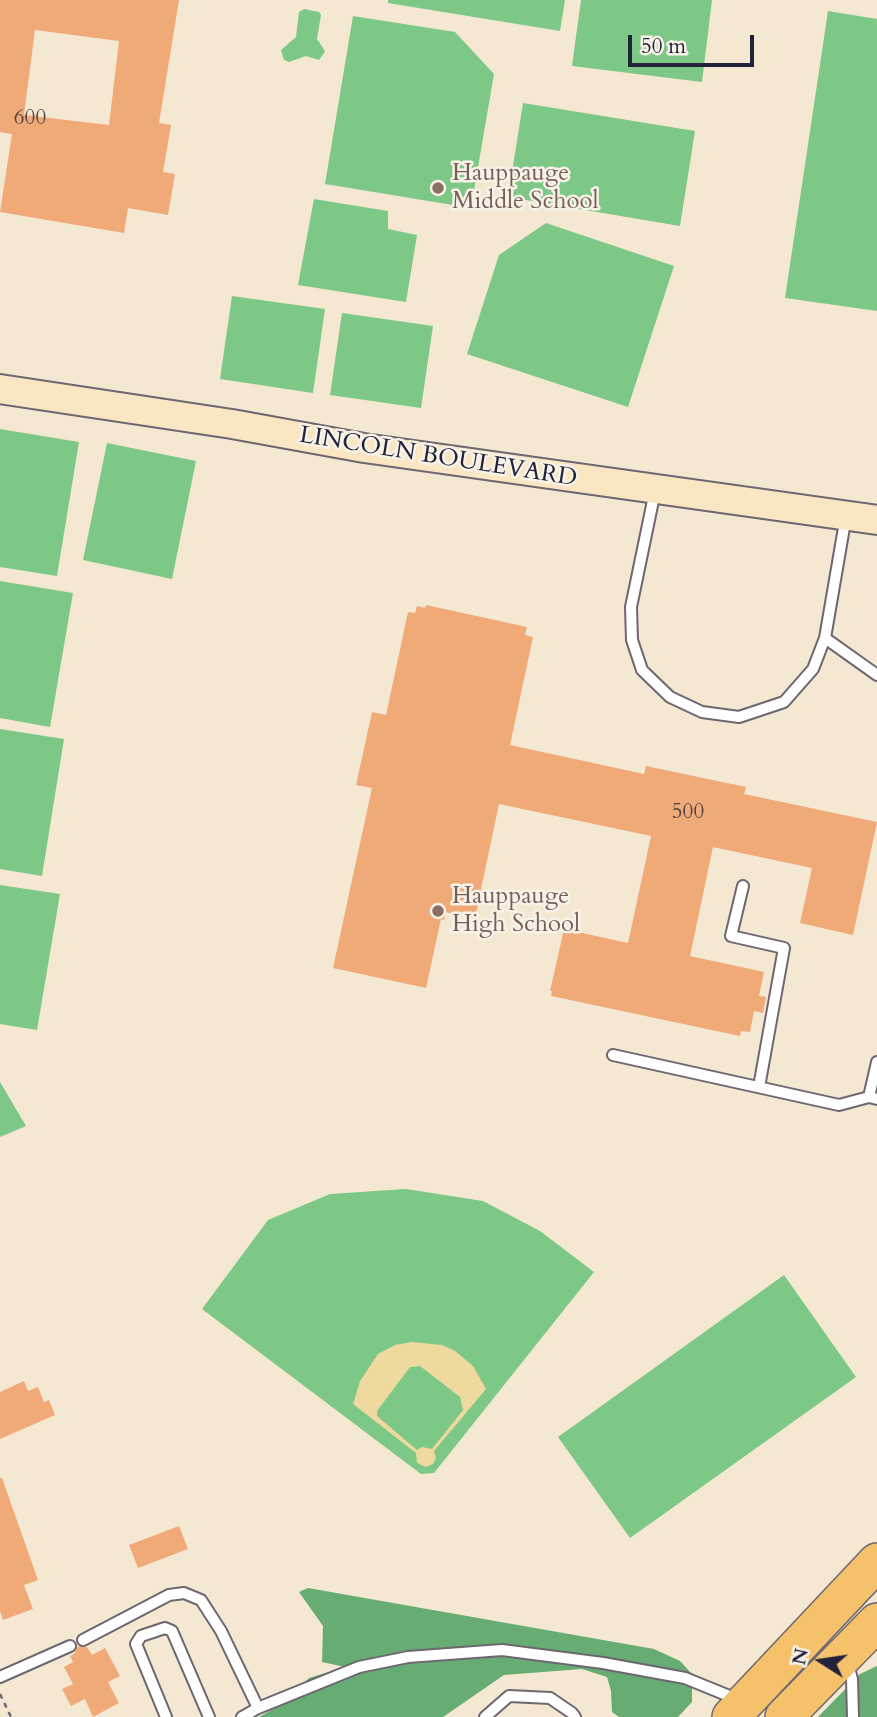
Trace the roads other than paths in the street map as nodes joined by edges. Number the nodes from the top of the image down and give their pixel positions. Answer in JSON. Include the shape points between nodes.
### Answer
{"nodes":[{"id":1,"x":0,"y":389,"type":"edge"},
{"id":2,"x":655,"y":491,"type":"junction"},
{"id":3,"x":846,"y":515,"type":"junction"},
{"id":4,"x":877,"y":520,"type":"edge"},
{"id":5,"x":825,"y":638,"type":"junction"},
{"id":6,"x":877,"y":675,"type":"edge"},
{"id":7,"x":743,"y":886,"type":"dead end"},
{"id":8,"x":613,"y":1055,"type":"dead end"},
{"id":9,"x":877,"y":1062,"type":"edge"},
{"id":10,"x":759,"y":1087,"type":"junction"},
{"id":11,"x":873,"y":1098,"type":"edge"},
{"id":12,"x":877,"y":1562,"type":"edge"},
{"id":13,"x":877,"y":1622,"type":"edge"},
{"id":14,"x":83,"y":1640,"type":"dead end"},
{"id":15,"x":70,"y":1646,"type":"dead end"},
{"id":16,"x":845,"y":1654,"type":"junction"},
{"id":17,"x":0,"y":1677,"type":"edge"},
{"id":18,"x":258,"y":1708,"type":"junction"},
{"id":19,"x":738,"y":1710,"type":"edge"},
{"id":20,"x":166,"y":1717,"type":"edge"},
{"id":21,"x":209,"y":1717,"type":"edge"},
{"id":22,"x":242,"y":1717,"type":"edge"},
{"id":23,"x":485,"y":1717,"type":"edge"},
{"id":24,"x":575,"y":1717,"type":"edge"},
{"id":25,"x":784,"y":1717,"type":"edge"},
{"id":26,"x":853,"y":1717,"type":"edge"}],
"edges":[{"from":1,"to":2,"type":"street","name":"LINCOLN BOULEVARD"},
{"from":2,"to":3,"type":"street","name":"LINCOLN BOULEVARD"},
{"from":2,"to":5,"type":"lane","via":[[631,607],[632,640],[642,670],[670,697],[702,712],[739,718],[784,702],[813,669]]},
{"from":3,"to":4,"type":"street","name":"LINCOLN BOULEVARD"},
{"from":3,"to":5,"type":"lane"},
{"from":5,"to":6,"type":"lane"},
{"from":7,"to":10,"type":"lane","via":[[731,936],[784,948]]},
{"from":8,"to":10,"type":"lane"},
{"from":9,"to":11,"type":"lane"},
{"from":10,"to":11,"type":"lane","via":[[839,1105]]},
{"from":12,"to":19,"type":"highway"},
{"from":13,"to":16,"type":"highway"},
{"from":14,"to":18,"type":"lane","via":[[169,1595],[184,1593],[201,1600],[208,1610]]},
{"from":15,"to":17,"type":"lane"},
{"from":16,"to":25,"type":"highway"},
{"from":16,"to":26,"type":"lane","via":[[852,1679]]},
{"from":18,"to":19,"type":"lane","via":[[359,1667],[408,1657],[502,1650],[685,1678]]},
{"from":18,"to":22,"type":"lane"},
{"from":20,"to":21,"type":"lane","via":[[136,1644],[141,1636],[165,1628],[172,1631]]},
{"from":23,"to":24,"type":"lane","via":[[509,1696],[550,1698]]}]}
